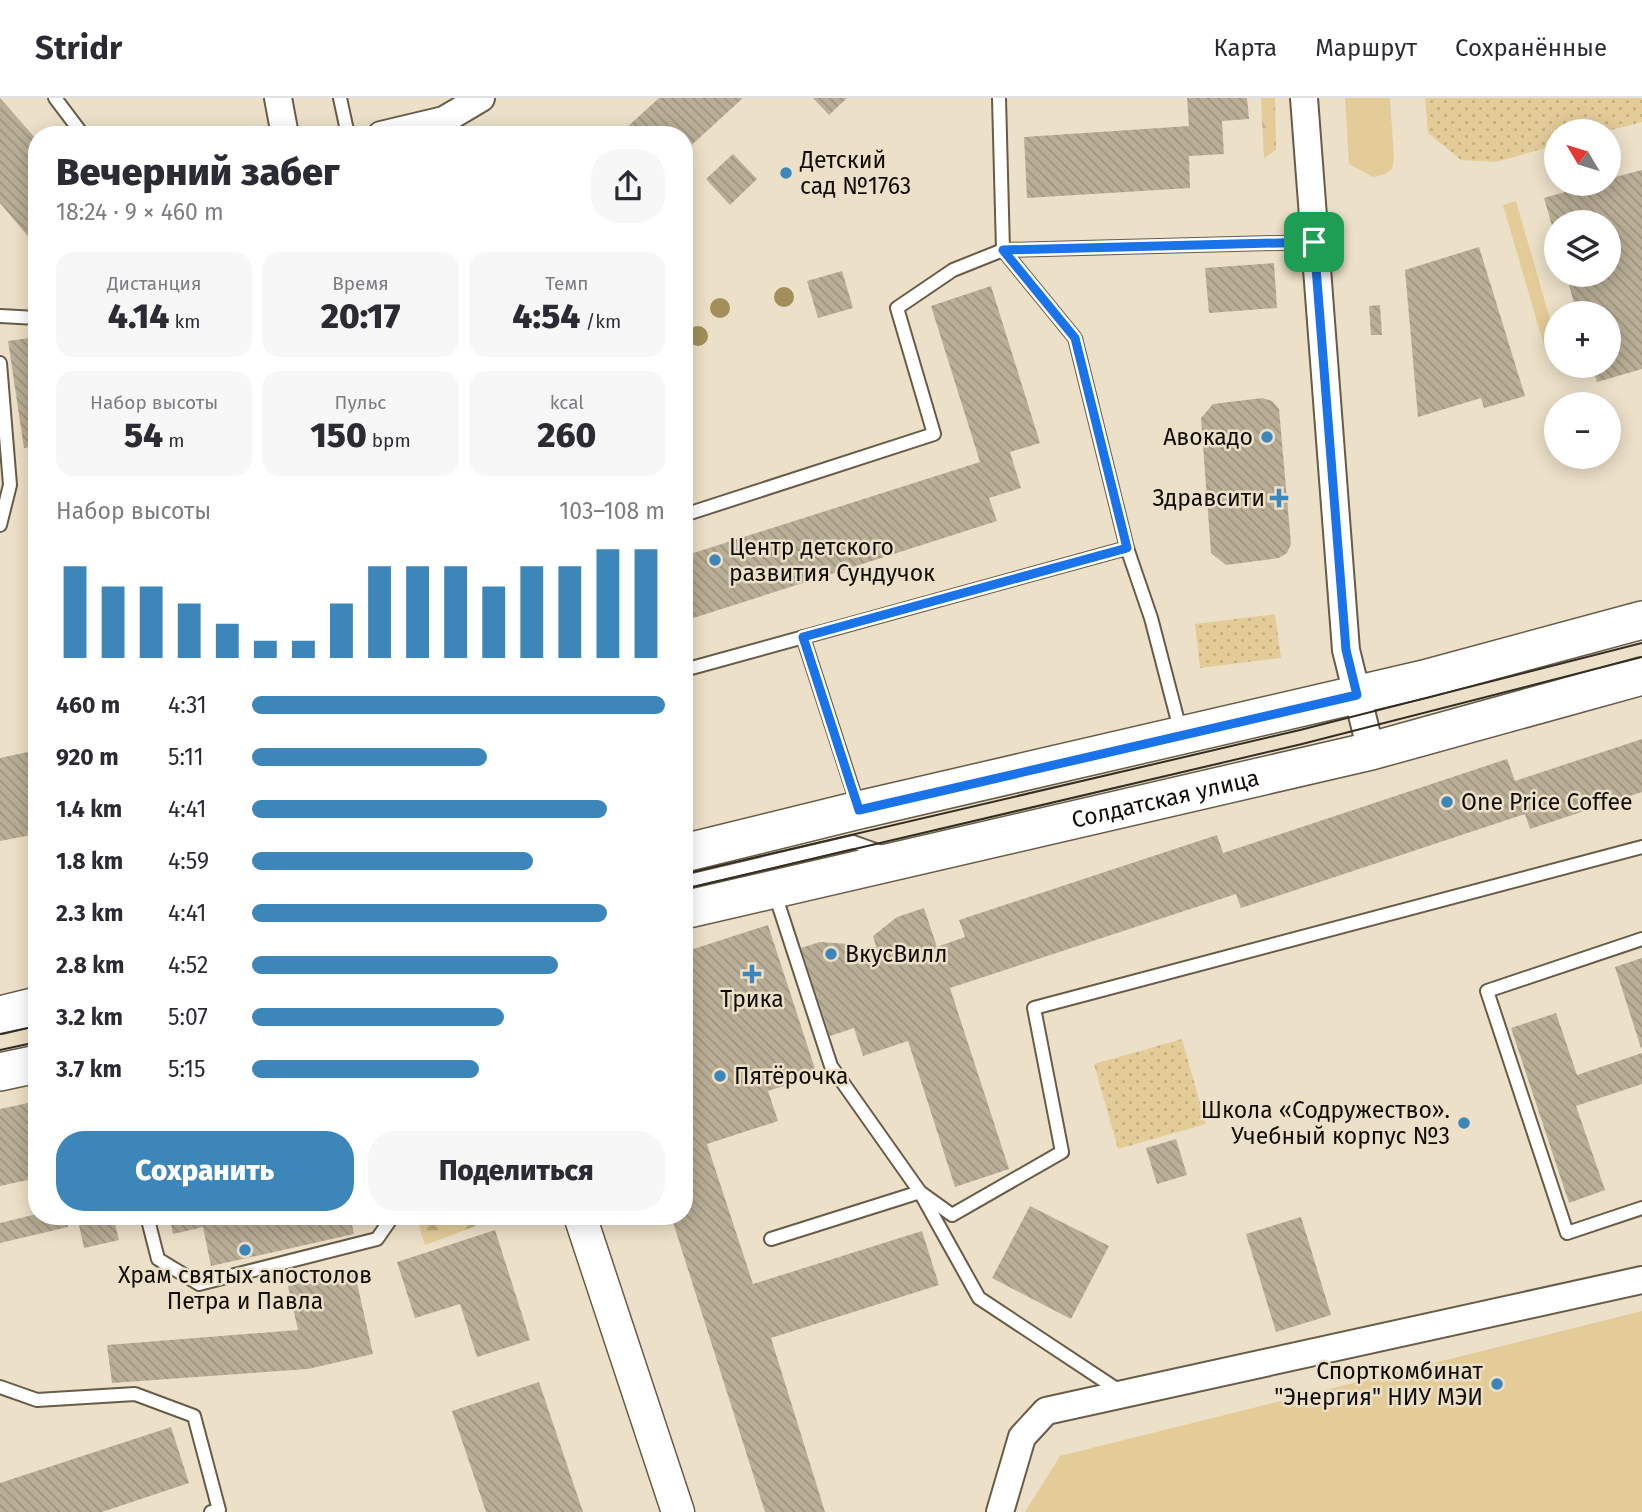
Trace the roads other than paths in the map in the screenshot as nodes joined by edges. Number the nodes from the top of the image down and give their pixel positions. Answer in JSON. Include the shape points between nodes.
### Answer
{"nodes":[{"id":1,"x":55,"y":98,"type":"edge"},
{"id":2,"x":278,"y":98,"type":"edge"},
{"id":3,"x":340,"y":98,"type":"edge"},
{"id":4,"x":481,"y":98,"type":"edge"},
{"id":5,"x":999,"y":98,"type":"edge"},
{"id":6,"x":1304,"y":98,"type":"edge"},
{"id":7,"x":76,"y":126,"type":"edge"},
{"id":8,"x":283,"y":126,"type":"edge"},
{"id":9,"x":346,"y":126,"type":"edge"},
{"id":10,"x":419,"y":126,"type":"edge"},
{"id":11,"x":1314,"y":242,"type":"junction"},
{"id":12,"x":1003,"y":250,"type":"junction"},
{"id":13,"x":0,"y":316,"type":"edge"},
{"id":14,"x":28,"y":318,"type":"edge"},
{"id":15,"x":0,"y":363,"type":"edge"},
{"id":16,"x":693,"y":512,"type":"edge"},
{"id":17,"x":0,"y":525,"type":"edge"},
{"id":18,"x":1127,"y":548,"type":"junction"},
{"id":19,"x":1642,"y":620,"type":"edge"},
{"id":20,"x":803,"y":637,"type":"junction"},
{"id":21,"x":693,"y":668,"type":"edge"},
{"id":22,"x":1642,"y":676,"type":"edge"},
{"id":23,"x":1357,"y":695,"type":"junction"},
{"id":24,"x":1181,"y":736,"type":"junction"},
{"id":25,"x":1371,"y":751,"type":"junction"},
{"id":26,"x":859,"y":810,"type":"junction"},
{"id":27,"x":1642,"y":847,"type":"edge"},
{"id":28,"x":693,"y":851,"type":"edge"},
{"id":29,"x":903,"y":860,"type":"junction"},
{"id":30,"x":693,"y":881,"type":"edge"},
{"id":31,"x":774,"y":890,"type":"junction"},
{"id":32,"x":693,"y":908,"type":"edge"},
{"id":33,"x":1642,"y":939,"type":"edge"},
{"id":34,"x":28,"y":1008,"type":"edge"},
{"id":35,"x":0,"y":1015,"type":"edge"},
{"id":36,"x":28,"y":1066,"type":"edge"},
{"id":37,"x":0,"y":1072,"type":"edge"},
{"id":38,"x":920,"y":1192,"type":"junction"},
{"id":39,"x":1642,"y":1208,"type":"edge"},
{"id":40,"x":150,"y":1225,"type":"edge"},
{"id":41,"x":387,"y":1225,"type":"edge"},
{"id":42,"x":583,"y":1225,"type":"edge"},
{"id":43,"x":771,"y":1239,"type":"dead end"},
{"id":44,"x":1642,"y":1280,"type":"edge"},
{"id":45,"x":0,"y":1387,"type":"edge"},
{"id":46,"x":1124,"y":1394,"type":"junction"},
{"id":47,"x":211,"y":1512,"type":"edge"},
{"id":48,"x":678,"y":1512,"type":"edge"},
{"id":49,"x":1000,"y":1512,"type":"edge"}],
"edges":[{"from":1,"to":7,"type":"lane"},
{"from":2,"to":8,"type":"street"},
{"from":3,"to":9,"type":"lane"},
{"from":4,"to":10,"type":"street","via":[[444,120]]},
{"from":5,"to":12,"type":"lane"},
{"from":6,"to":11,"type":"street"},
{"from":11,"to":12,"type":"lane"},
{"from":11,"to":23,"type":"street","via":[[1346,650]]},
{"from":12,"to":16,"type":"lane","via":[[953,270],[897,308],[934,434]]},
{"from":12,"to":18,"type":"lane","via":[[1075,338]]},
{"from":13,"to":14,"type":"lane"},
{"from":15,"to":17,"type":"lane","via":[[10,485]]},
{"from":18,"to":20,"type":"lane"},
{"from":18,"to":24,"type":"lane","via":[[1151,618]]},
{"from":19,"to":23,"type":"main road"},
{"from":20,"to":21,"type":"lane"},
{"from":20,"to":26,"type":"lane"},
{"from":22,"to":25,"type":"main road","name":"Солдатская улица"},
{"from":23,"to":24,"type":"main road"},
{"from":23,"to":25,"type":"street"},
{"from":24,"to":26,"type":"main road"},
{"from":25,"to":29,"type":"main road","name":"Солдатская улица"},
{"from":26,"to":28,"type":"main road"},
{"from":27,"to":38,"type":"lane","via":[[1034,1008],[1062,1152],[952,1215]]},
{"from":29,"to":30,"type":"lane","via":[[853,842]]},
{"from":29,"to":31,"type":"main road","name":"Солдатская улица"},
{"from":31,"to":32,"type":"main road","name":"Солдатская улица"},
{"from":31,"to":38,"type":"lane","via":[[831,1066]]},
{"from":33,"to":39,"type":"lane","via":[[1487,991],[1567,1233]]},
{"from":34,"to":35,"type":"main road"},
{"from":36,"to":37,"type":"main road"},
{"from":38,"to":43,"type":"lane"},
{"from":38,"to":46,"type":"lane","via":[[979,1297]]},
{"from":40,"to":41,"type":"lane","via":[[158,1259],[199,1284],[377,1239]]},
{"from":42,"to":48,"type":"street"},
{"from":44,"to":46,"type":"street"},
{"from":45,"to":47,"type":"lane","via":[[37,1400],[135,1394],[194,1416],[219,1510]]},
{"from":46,"to":49,"type":"street","via":[[1046,1411],[1022,1437]]}]}
